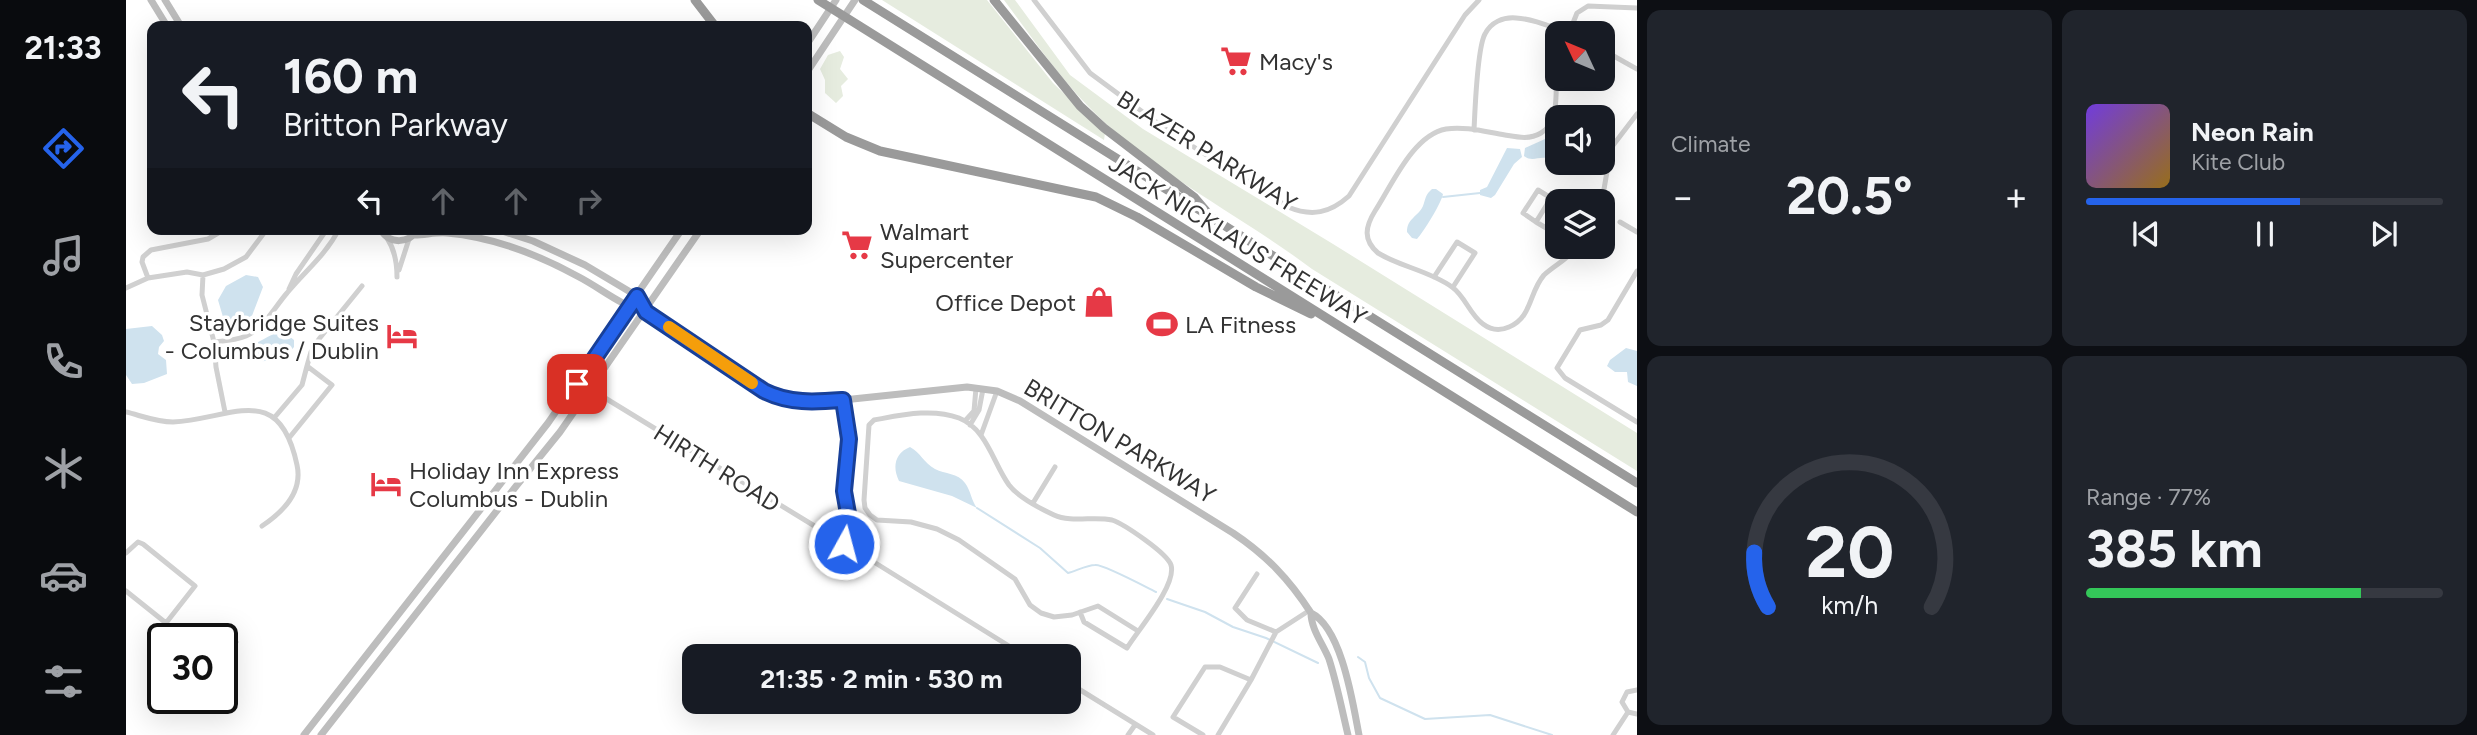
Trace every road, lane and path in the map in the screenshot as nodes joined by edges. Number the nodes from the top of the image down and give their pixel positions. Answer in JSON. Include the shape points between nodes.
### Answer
{"nodes":[{"id":1,"x":150,"y":0,"type":"edge"},
{"id":2,"x":164,"y":0,"type":"edge"},
{"id":3,"x":695,"y":0,"type":"edge"},
{"id":4,"x":818,"y":0,"type":"edge"},
{"id":5,"x":836,"y":0,"type":"edge"},
{"id":6,"x":855,"y":0,"type":"edge"},
{"id":7,"x":863,"y":0,"type":"edge"},
{"id":8,"x":994,"y":0,"type":"edge"},
{"id":9,"x":1034,"y":0,"type":"edge"},
{"id":10,"x":1479,"y":0,"type":"edge"},
{"id":11,"x":1637,"y":8,"type":"edge"},
{"id":12,"x":164,"y":21,"type":"edge"},
{"id":13,"x":178,"y":21,"type":"edge"},
{"id":14,"x":711,"y":21,"type":"edge"},
{"id":15,"x":1573,"y":21,"type":"edge"},
{"id":16,"x":1545,"y":24,"type":"edge"},
{"id":17,"x":812,"y":36,"type":"edge"},
{"id":18,"x":1615,"y":57,"type":"edge"},
{"id":19,"x":812,"y":64,"type":"edge"},
{"id":20,"x":1637,"y":69,"type":"edge"},
{"id":21,"x":1556,"y":91,"type":"edge"},
{"id":22,"x":1637,"y":114,"type":"edge"},
{"id":23,"x":812,"y":118,"type":"edge"},
{"id":24,"x":1474,"y":130,"type":"junction"},
{"id":25,"x":1604,"y":189,"type":"edge"},
{"id":26,"x":1212,"y":218,"type":"junction"},
{"id":27,"x":1536,"y":222,"type":"junction"},
{"id":28,"x":1620,"y":222,"type":"dead end"},
{"id":29,"x":1545,"y":227,"type":"edge"},
{"id":30,"x":1637,"y":232,"type":"edge"},
{"id":31,"x":215,"y":235,"type":"edge"},
{"id":32,"x":262,"y":235,"type":"edge"},
{"id":33,"x":323,"y":235,"type":"edge"},
{"id":34,"x":336,"y":235,"type":"edge"},
{"id":35,"x":384,"y":235,"type":"edge"},
{"id":36,"x":412,"y":235,"type":"edge"},
{"id":37,"x":414,"y":235,"type":"edge"},
{"id":38,"x":456,"y":235,"type":"edge"},
{"id":39,"x":512,"y":235,"type":"edge"},
{"id":40,"x":678,"y":235,"type":"edge"},
{"id":41,"x":697,"y":235,"type":"edge"},
{"id":42,"x":387,"y":238,"type":"junction"},
{"id":43,"x":1563,"y":259,"type":"edge"},
{"id":44,"x":1637,"y":271,"type":"edge"},
{"id":45,"x":202,"y":275,"type":"junction"},
{"id":46,"x":1434,"y":277,"type":"junction"},
{"id":47,"x":148,"y":278,"type":"junction"},
{"id":48,"x":362,"y":286,"type":"dead end"},
{"id":49,"x":1453,"y":287,"type":"junction"},
{"id":50,"x":126,"y":288,"type":"edge"},
{"id":51,"x":288,"y":292,"type":"junction"},
{"id":52,"x":637,"y":296,"type":"junction"},
{"id":53,"x":629,"y":308,"type":"junction"},
{"id":54,"x":646,"y":312,"type":"junction"},
{"id":55,"x":1356,"y":336,"type":"junction"},
{"id":56,"x":214,"y":342,"type":"junction"},
{"id":57,"x":307,"y":366,"type":"junction"},
{"id":58,"x":980,"y":388,"type":"junction"},
{"id":59,"x":592,"y":390,"type":"junction"},
{"id":60,"x":997,"y":391,"type":"junction"},
{"id":61,"x":843,"y":400,"type":"junction"},
{"id":62,"x":126,"y":412,"type":"edge"},
{"id":63,"x":225,"y":412,"type":"junction"},
{"id":64,"x":976,"y":412,"type":"junction"},
{"id":65,"x":989,"y":416,"type":"junction"},
{"id":66,"x":274,"y":418,"type":"junction"},
{"id":67,"x":1637,"y":422,"type":"edge"},
{"id":68,"x":967,"y":423,"type":"junction"},
{"id":69,"x":981,"y":435,"type":"junction"},
{"id":70,"x":289,"y":438,"type":"junction"},
{"id":71,"x":1055,"y":467,"type":"dead end"},
{"id":72,"x":1637,"y":483,"type":"edge"},
{"id":73,"x":1033,"y":503,"type":"junction"},
{"id":74,"x":1637,"y":512,"type":"edge"},
{"id":75,"x":262,"y":526,"type":"dead end"},
{"id":76,"x":852,"y":536,"type":"junction"},
{"id":77,"x":844,"y":544,"type":"junction"},
{"id":78,"x":126,"y":553,"type":"edge"},
{"id":79,"x":861,"y":554,"type":"junction"},
{"id":80,"x":1258,"y":574,"type":"dead end"},
{"id":81,"x":126,"y":591,"type":"edge"},
{"id":82,"x":1310,"y":611,"type":"junction"},
{"id":83,"x":1080,"y":612,"type":"junction"},
{"id":84,"x":166,"y":623,"type":"joint"},
{"id":85,"x":1138,"y":631,"type":"junction"},
{"id":86,"x":1276,"y":632,"type":"junction"},
{"id":87,"x":1006,"y":644,"type":"edge"},
{"id":88,"x":1251,"y":680,"type":"junction"},
{"id":89,"x":1637,"y":690,"type":"edge"},
{"id":90,"x":1081,"y":691,"type":"edge"},
{"id":91,"x":1628,"y":712,"type":"junction"},
{"id":92,"x":1637,"y":714,"type":"edge"},
{"id":93,"x":1135,"y":725,"type":"junction"},
{"id":94,"x":304,"y":735,"type":"edge"},
{"id":95,"x":321,"y":735,"type":"edge"},
{"id":96,"x":1128,"y":735,"type":"edge"},
{"id":97,"x":1153,"y":735,"type":"edge"},
{"id":98,"x":1203,"y":735,"type":"edge"},
{"id":99,"x":1218,"y":735,"type":"edge"},
{"id":100,"x":1348,"y":735,"type":"edge"},
{"id":101,"x":1359,"y":735,"type":"edge"},
{"id":102,"x":1613,"y":735,"type":"edge"}],
"edges":[{"from":1,"to":12,"type":"main road"},
{"from":2,"to":13,"type":"main road"},
{"from":3,"to":14,"type":"highway"},
{"from":4,"to":55,"type":"highway","name":"JACK NICKLAUS FREEWAY"},
{"from":5,"to":17,"type":"main road"},
{"from":6,"to":19,"type":"main road"},
{"from":7,"to":26,"type":"highway","name":"JACK NICKLAUS FREEWAY"},
{"from":8,"to":26,"type":"highway","via":[[1080,106],[1195,197]]},
{"from":9,"to":10,"type":"street","name":"BLAZER PARKWAY","via":[[1079,61],[1110,89],[1288,207],[1313,213],[1337,207],[1349,196]]},
{"from":11,"to":15,"type":"street","via":[[1588,6]]},
{"from":16,"to":24,"type":"street","via":[[1506,18],[1491,25],[1482,40]]},
{"from":18,"to":20,"type":"street"},
{"from":21,"to":24,"type":"street","via":[[1554,114],[1542,133],[1528,138]]},
{"from":22,"to":25,"type":"street","via":[[1611,148]]},
{"from":23,"to":55,"type":"highway","via":[[880,151],[1096,197],[1256,287]]},
{"from":24,"to":46,"type":"street","via":[[1447,129],[1422,141],[1366,227],[1368,243],[1378,254]]},
{"from":26,"to":72,"type":"highway","name":"JACK NICKLAUS FREEWAY"},
{"from":27,"to":27,"type":"street","via":[[1551,198],[1538,190],[1523,214]]},
{"from":27,"to":29,"type":"street"},
{"from":28,"to":30,"type":"street"},
{"from":31,"to":47,"type":"street","via":[[146,253],[142,262]]},
{"from":32,"to":45,"type":"street","via":[[246,257]]},
{"from":33,"to":51,"type":"street"},
{"from":34,"to":51,"type":"street"},
{"from":35,"to":42,"type":"main road"},
{"from":36,"to":42,"type":"main road","via":[[397,242]]},
{"from":37,"to":42,"type":"street","via":[[397,276],[396,258]]},
{"from":38,"to":53,"type":"main road","via":[[507,246],[555,264]]},
{"from":39,"to":52,"type":"main road","via":[[561,253]]},
{"from":40,"to":52,"type":"main road"},
{"from":41,"to":54,"type":"main road"},
{"from":43,"to":49,"type":"street","via":[[1538,283],[1525,316],[1504,330],[1480,321]]},
{"from":44,"to":67,"type":"street","via":[[1608,320],[1577,333],[1558,365],[1565,378]]},
{"from":45,"to":47,"type":"street","via":[[187,272]]},
{"from":45,"to":56,"type":"street","via":[[202,295]]},
{"from":46,"to":49,"type":"street"},
{"from":46,"to":49,"type":"street","via":[[1457,242],[1475,253]]},
{"from":47,"to":50,"type":"street"},
{"from":48,"to":57,"type":"street","via":[[319,339]]},
{"from":51,"to":56,"type":"street","via":[[255,331]]},
{"from":52,"to":53,"type":"main road"},
{"from":52,"to":54,"type":"main road"},
{"from":53,"to":54,"type":"main road"},
{"from":53,"to":94,"type":"main road","via":[[548,423]]},
{"from":54,"to":59,"type":"main road"},
{"from":54,"to":61,"type":"main road","name":"BRITTON PARKWAY","via":[[772,395],[805,402]]},
{"from":55,"to":74,"type":"highway","name":"JACK NICKLAUS FREEWAY"},
{"from":56,"to":63,"type":"street"},
{"from":57,"to":66,"type":"street","via":[[302,385]]},
{"from":57,"to":70,"type":"street","via":[[332,385]]},
{"from":58,"to":60,"type":"main road","name":"BRITTON PARKWAY"},
{"from":58,"to":61,"type":"main road","name":"BRITTON PARKWAY"},
{"from":58,"to":64,"type":"street"},
{"from":59,"to":77,"type":"street","name":"HIRTH ROAD"},
{"from":59,"to":95,"type":"main road"},
{"from":60,"to":65,"type":"street"},
{"from":60,"to":82,"type":"main road","name":"BRITTON PARKWAY","via":[[1254,547],[1284,574]]},
{"from":61,"to":76,"type":"street","via":[[849,439],[844,491]]},
{"from":62,"to":63,"type":"street","via":[[171,422]]},
{"from":63,"to":66,"type":"street","via":[[252,410]]},
{"from":64,"to":65,"type":"street"},
{"from":64,"to":68,"type":"street"},
{"from":65,"to":69,"type":"street"},
{"from":66,"to":70,"type":"street"},
{"from":68,"to":69,"type":"street"},
{"from":68,"to":83,"type":"street","via":[[939,412],[874,420],[867,433],[865,508],[877,520],[911,522],[951,535],[1015,579],[1030,605],[1041,613],[1054,617]]},
{"from":69,"to":73,"type":"street","via":[[1009,484]]},
{"from":70,"to":75,"type":"street","via":[[299,476],[296,490],[277,516]]},
{"from":71,"to":73,"type":"street"},
{"from":73,"to":85,"type":"street","via":[[1059,517],[1113,520],[1165,554],[1172,566],[1170,581]]},
{"from":76,"to":77,"type":"street"},
{"from":76,"to":79,"type":"street","via":[[863,542]]},
{"from":77,"to":79,"type":"street","via":[[849,555]]},
{"from":78,"to":84,"type":"street","via":[[138,542],[143,544],[195,586]]},
{"from":79,"to":87,"type":"street"},
{"from":80,"to":86,"type":"street","via":[[1236,608],[1247,620]]},
{"from":81,"to":84,"type":"street"},
{"from":82,"to":86,"type":"street"},
{"from":82,"to":100,"type":"main road","name":"BRITTON PARKWAY","via":[[1335,680]]},
{"from":82,"to":101,"type":"main road","name":"BRITTON PARKWAY","via":[[1324,623],[1343,662]]},
{"from":83,"to":85,"type":"street","via":[[1098,606]]},
{"from":83,"to":85,"type":"street","via":[[1084,622],[1127,648]]},
{"from":86,"to":88,"type":"street"},
{"from":88,"to":98,"type":"street","via":[[1220,667],[1205,667],[1173,717]]},
{"from":88,"to":99,"type":"street"},
{"from":89,"to":91,"type":"street","via":[[1623,698]]},
{"from":90,"to":93,"type":"street"},
{"from":91,"to":92,"type":"street"},
{"from":91,"to":102,"type":"street"},
{"from":93,"to":96,"type":"street"},
{"from":93,"to":97,"type":"street"}]}
